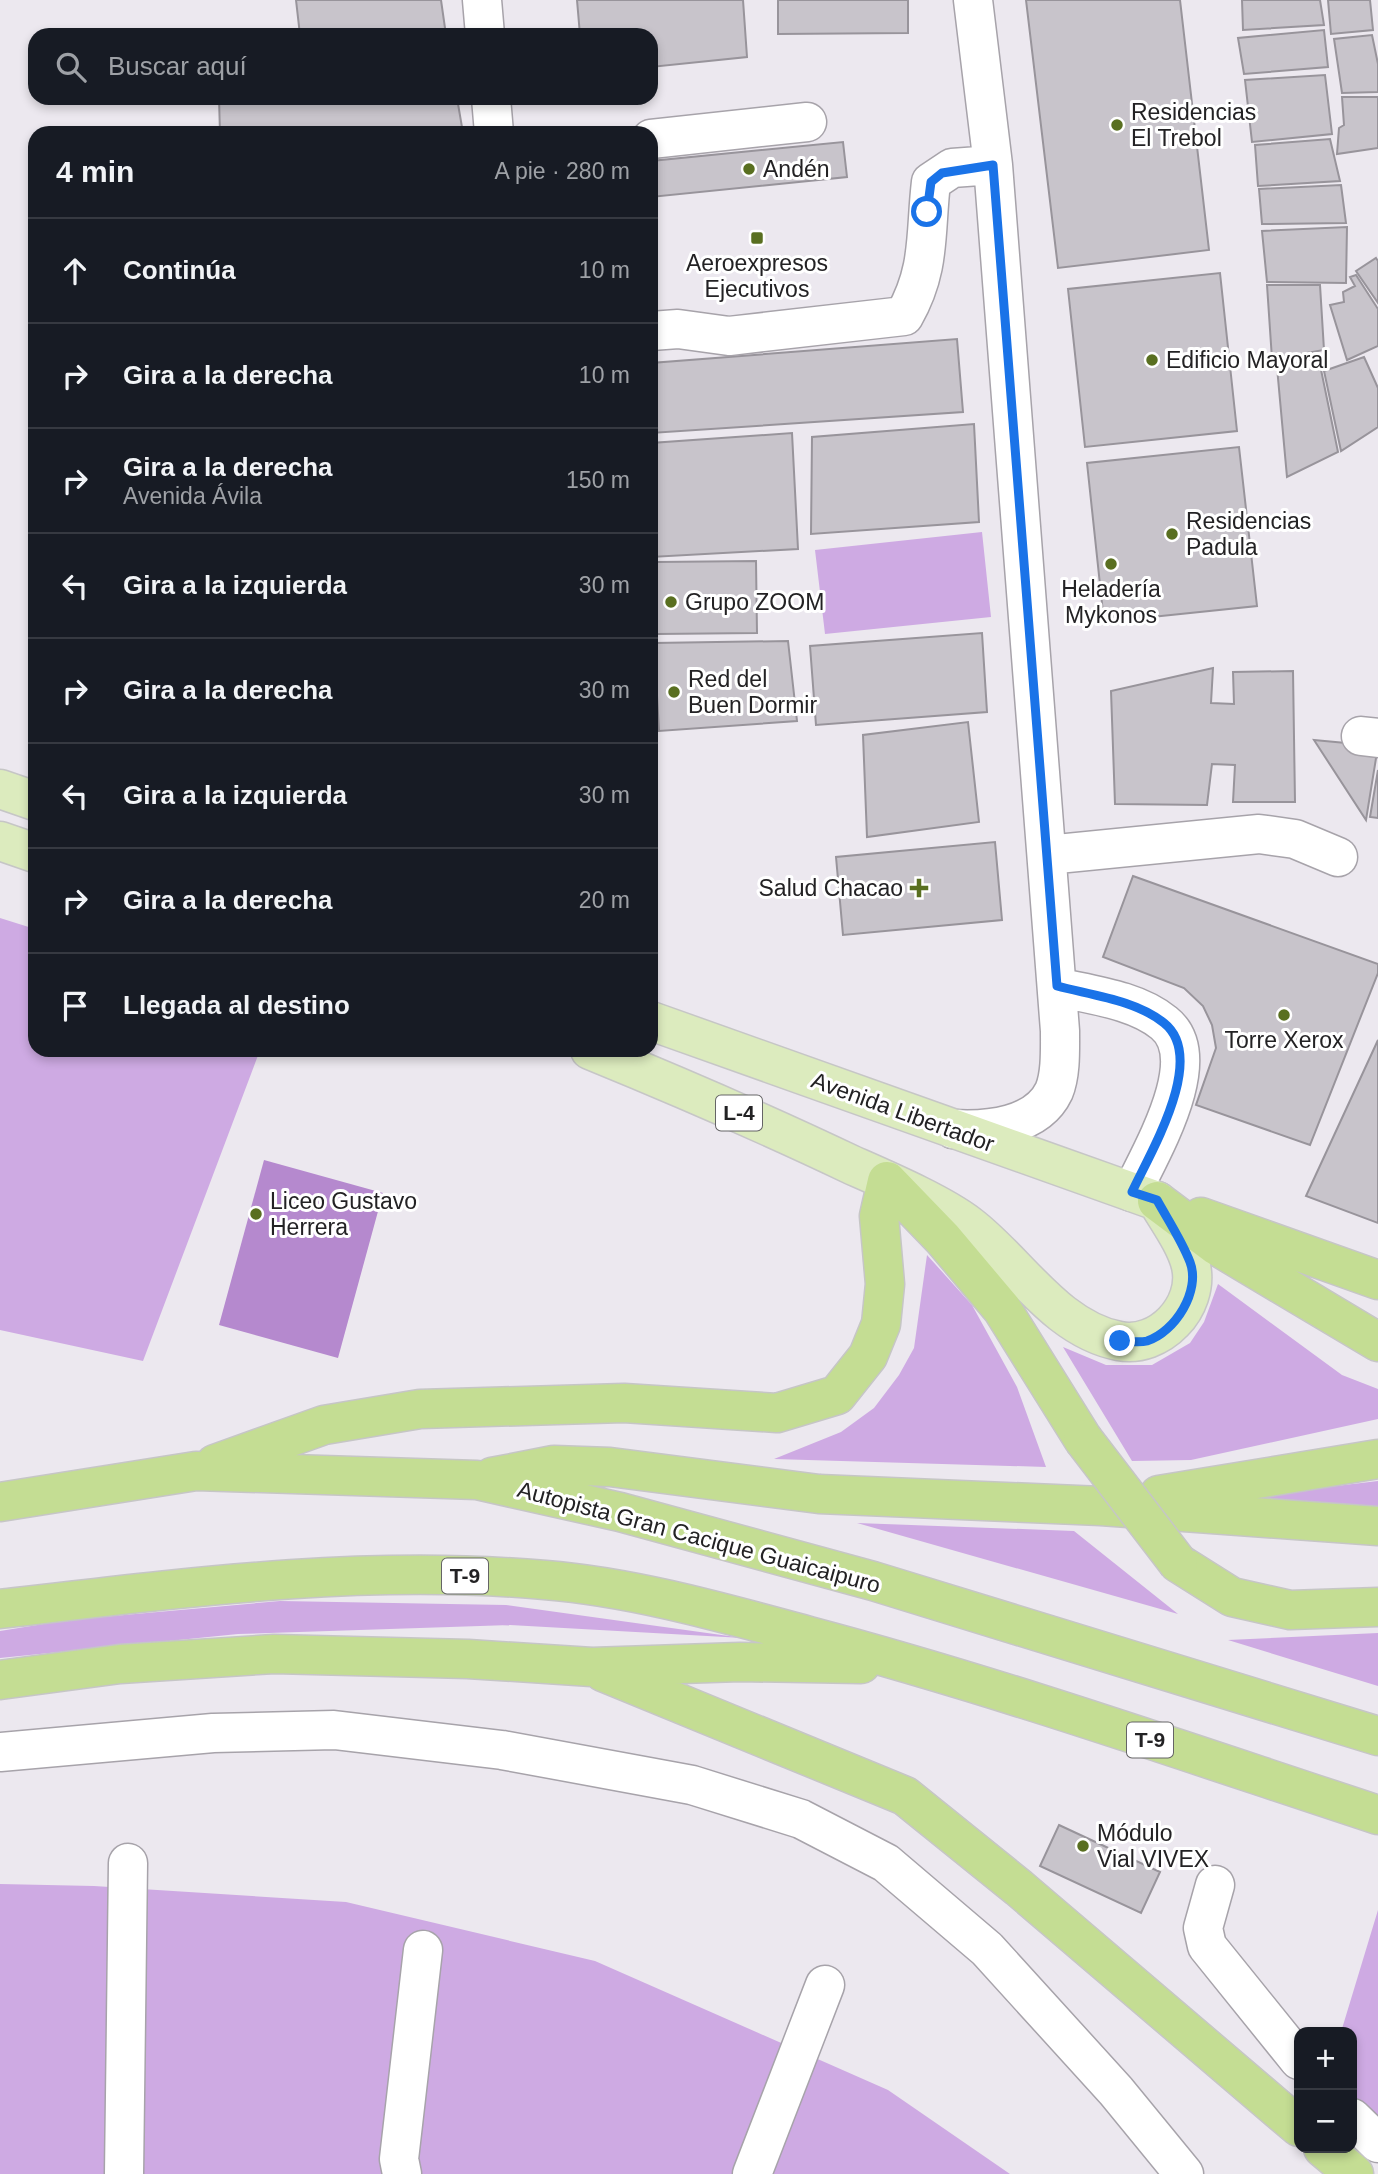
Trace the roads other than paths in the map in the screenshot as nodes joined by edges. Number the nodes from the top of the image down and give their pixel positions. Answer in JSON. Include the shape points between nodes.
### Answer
{"nodes":[{"id":1,"x":482,"y":0,"type":"edge"},
{"id":2,"x":973,"y":0,"type":"edge"},
{"id":3,"x":484,"y":28,"type":"edge"},
{"id":4,"x":492,"y":105,"type":"edge"},
{"id":5,"x":807,"y":122,"type":"dead end"},
{"id":6,"x":493,"y":126,"type":"edge"},
{"id":7,"x":658,"y":138,"type":"edge"},
{"id":8,"x":993,"y":165,"type":"junction"},
{"id":9,"x":658,"y":330,"type":"edge"},
{"id":10,"x":0,"y":789,"type":"edge"},
{"id":11,"x":28,"y":799,"type":"edge"},
{"id":12,"x":0,"y":841,"type":"edge"},
{"id":13,"x":28,"y":851,"type":"edge"},
{"id":14,"x":1047,"y":855,"type":"junction"},
{"id":15,"x":1338,"y":857,"type":"dead end"},
{"id":16,"x":1057,"y":986,"type":"junction"},
{"id":17,"x":658,"y":1024,"type":"edge"},
{"id":18,"x":607,"y":1057,"type":"edge"},
{"id":19,"x":947,"y":1128,"type":"junction"},
{"id":20,"x":887,"y":1181,"type":"junction"},
{"id":21,"x":1144,"y":1196,"type":"junction"},
{"id":22,"x":1378,"y":1280,"type":"edge"},
{"id":23,"x":1378,"y":1342,"type":"edge"},
{"id":24,"x":1378,"y":1459,"type":"edge"},
{"id":25,"x":196,"y":1471,"type":"junction"},
{"id":26,"x":477,"y":1480,"type":"junction"},
{"id":27,"x":0,"y":1502,"type":"edge"},
{"id":28,"x":1101,"y":1506,"type":"junction"},
{"id":29,"x":1378,"y":1526,"type":"edge"},
{"id":30,"x":1378,"y":1607,"type":"edge"},
{"id":31,"x":0,"y":1609,"type":"edge"},
{"id":32,"x":922,"y":1666,"type":"junction"},
{"id":33,"x":592,"y":1667,"type":"junction"},
{"id":34,"x":0,"y":1680,"type":"edge"},
{"id":35,"x":1378,"y":1736,"type":"edge"},
{"id":36,"x":0,"y":1752,"type":"edge"},
{"id":37,"x":1378,"y":1815,"type":"edge"},
{"id":38,"x":128,"y":1863,"type":"dead end"},
{"id":39,"x":1215,"y":1885,"type":"dead end"},
{"id":40,"x":423,"y":1950,"type":"dead end"},
{"id":41,"x":825,"y":1985,"type":"dead end"},
{"id":42,"x":1294,"y":2054,"type":"edge"},
{"id":43,"x":1294,"y":2123,"type":"edge"},
{"id":44,"x":1357,"y":2123,"type":"edge"},
{"id":45,"x":1378,"y":2143,"type":"edge"},
{"id":46,"x":1329,"y":2153,"type":"edge"},
{"id":47,"x":124,"y":2174,"type":"edge"},
{"id":48,"x":402,"y":2174,"type":"edge"},
{"id":49,"x":751,"y":2174,"type":"edge"},
{"id":50,"x":1184,"y":2174,"type":"edge"},
{"id":51,"x":1354,"y":2174,"type":"edge"}],
"edges":[{"from":1,"to":3,"type":"street"},
{"from":2,"to":8,"type":"street"},
{"from":4,"to":6,"type":"street"},
{"from":5,"to":7,"type":"street"},
{"from":8,"to":9,"type":"street","via":[[952,169],[931,182],[921,280],[904,316],[729,336]]},
{"from":8,"to":14,"type":"street"},
{"from":10,"to":11,"type":"main road"},
{"from":12,"to":13,"type":"main road"},
{"from":14,"to":15,"type":"street","via":[[1259,834],[1295,839]]},
{"from":14,"to":16,"type":"street"},
{"from":16,"to":19,"type":"street","via":[[1059,1060],[1055,1089],[1049,1097],[1012,1124]]},
{"from":16,"to":21,"type":"street","via":[[1136,1007],[1166,1023],[1180,1045],[1178,1093]]},
{"from":17,"to":19,"type":"main road","name":"Avenida Libertador","number":"L-4"},
{"from":18,"to":20,"type":"main road","number":"L-4"},
{"from":19,"to":21,"type":"main road","name":"Avenida Libertador","number":"L-4"},
{"from":20,"to":21,"type":"main road","via":[[969,1225],[1079,1327],[1120,1341],[1147,1341],[1169,1327],[1188,1303],[1192,1279],[1191,1264]]},
{"from":20,"to":25,"type":"highway","via":[[879,1216],[885,1284],[881,1324],[868,1356],[837,1395],[777,1413],[624,1403],[420,1409],[324,1424]]},
{"from":20,"to":30,"type":"highway","bridge":true,"via":[[1002,1309],[1083,1438],[1178,1563],[1232,1597],[1290,1610]]},
{"from":21,"to":22,"type":"highway"},
{"from":21,"to":23,"type":"highway","via":[[1217,1246]]},
{"from":24,"to":28,"type":"highway"},
{"from":25,"to":26,"type":"highway","name":"Autopista Gran Cacique Guaicaipuro"},
{"from":25,"to":27,"type":"highway","name":"Autopista Gran Cacique Guaicaipuro"},
{"from":26,"to":28,"type":"highway","via":[[554,1465],[610,1467],[819,1494]]},
{"from":26,"to":35,"type":"highway","name":"Autopista Gran Cacique Guaicaipuro","via":[[620,1512],[873,1581]]},
{"from":28,"to":29,"type":"highway"},
{"from":31,"to":32,"type":"highway","number":"T-9","via":[[226,1582],[418,1574],[548,1580],[691,1604]]},
{"from":32,"to":33,"type":"highway","via":[[740,1662]]},
{"from":32,"to":37,"type":"highway","number":"T-9"},
{"from":33,"to":34,"type":"highway","via":[[274,1654],[120,1664]]},
{"from":33,"to":43,"type":"highway","via":[[905,1796]]},
{"from":36,"to":50,"type":"street","via":[[213,1733],[334,1730],[502,1750],[678,1782],[801,1819],[886,1863],[987,1950],[1116,2091]]},
{"from":38,"to":47,"type":"street"},
{"from":39,"to":42,"type":"street","via":[[1203,1928],[1207,1946]]},
{"from":40,"to":48,"type":"street","via":[[399,2159]]},
{"from":41,"to":49,"type":"street"},
{"from":44,"to":45,"type":"street"},
{"from":46,"to":51,"type":"highway"}]}
